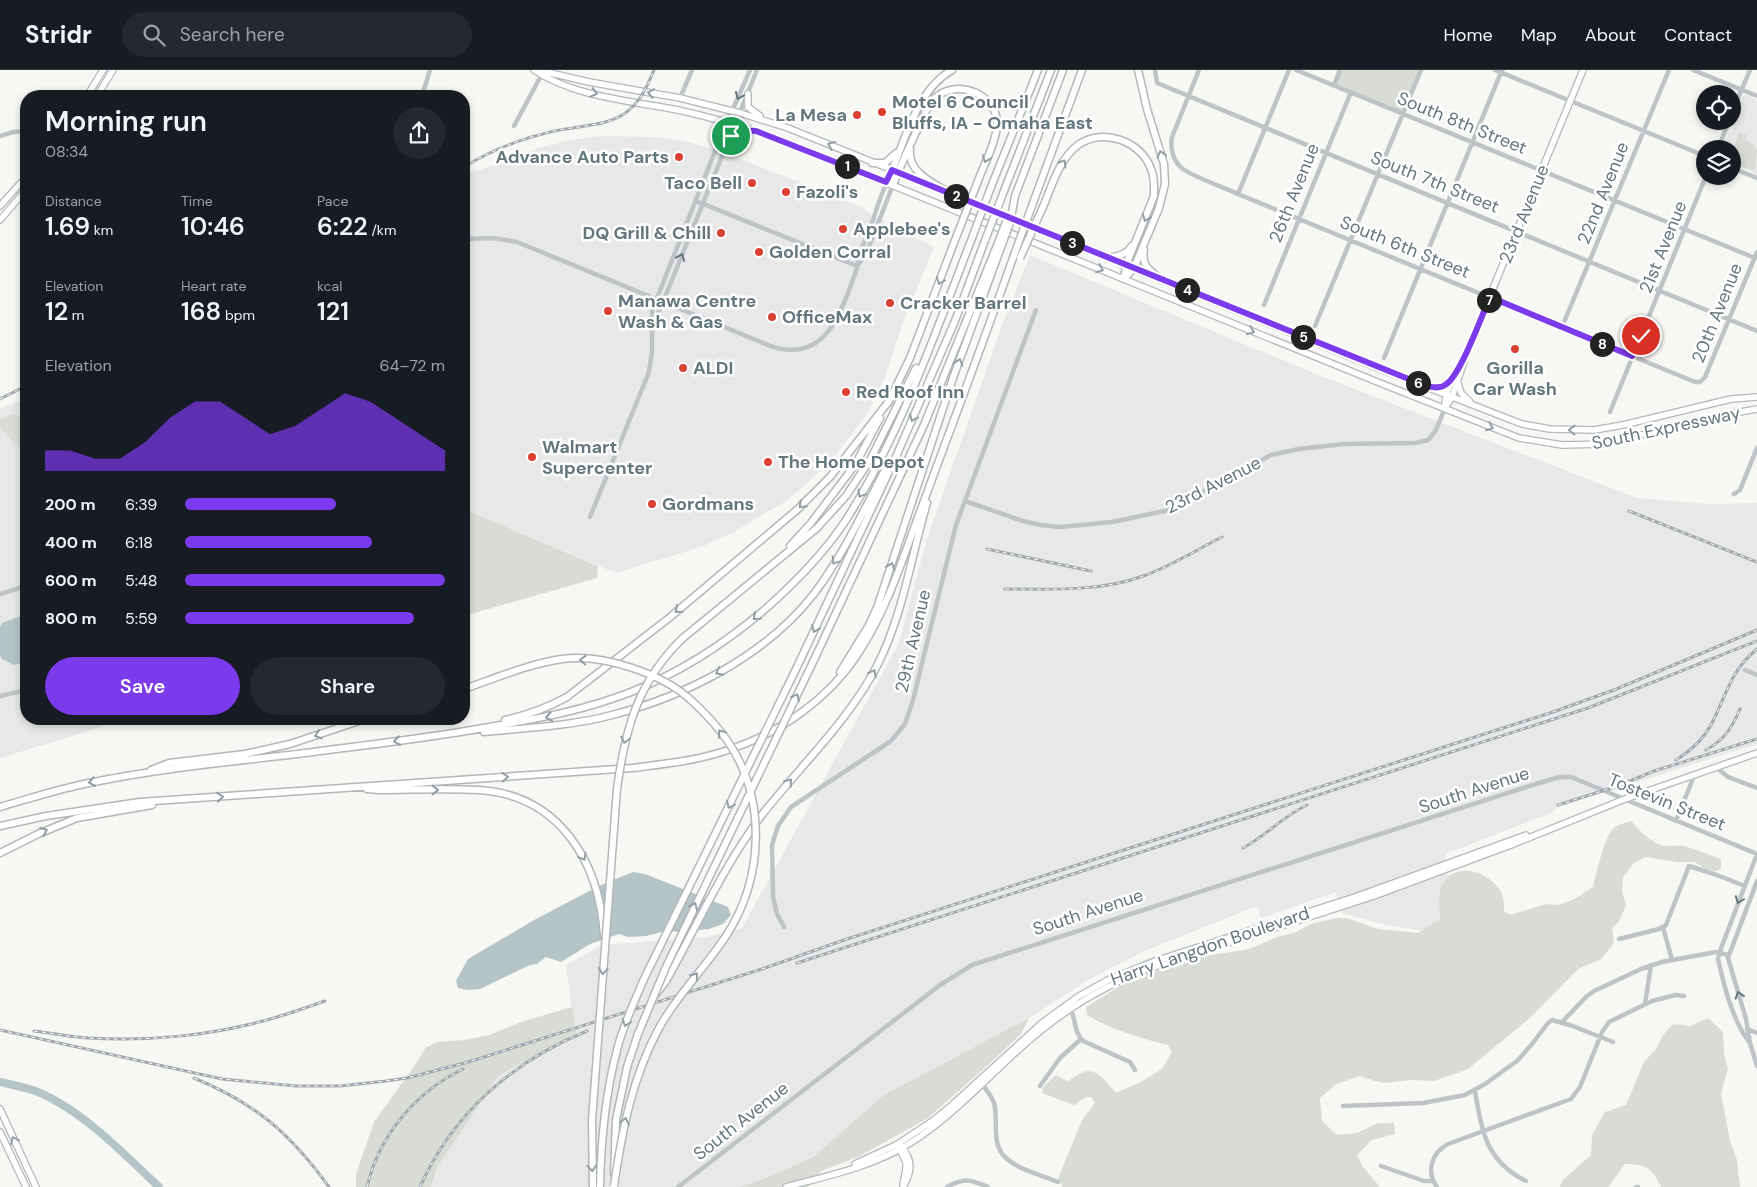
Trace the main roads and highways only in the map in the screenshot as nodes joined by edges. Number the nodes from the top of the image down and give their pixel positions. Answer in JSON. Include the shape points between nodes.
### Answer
{"nodes":[{"id":1,"x":103,"y":70,"type":"edge"},
{"id":2,"x":113,"y":70,"type":"edge"},
{"id":3,"x":534,"y":70,"type":"edge"},
{"id":4,"x":952,"y":70,"type":"edge"},
{"id":5,"x":1038,"y":70,"type":"edge"},
{"id":6,"x":1051,"y":70,"type":"edge"},
{"id":7,"x":1063,"y":70,"type":"edge"},
{"id":8,"x":1082,"y":70,"type":"edge"},
{"id":9,"x":1138,"y":70,"type":"edge"},
{"id":10,"x":1583,"y":70,"type":"edge"},
{"id":11,"x":550,"y":74,"type":"edge"},
{"id":12,"x":91,"y":90,"type":"edge"},
{"id":13,"x":101,"y":90,"type":"edge"},
{"id":14,"x":748,"y":94,"type":"road end"},
{"id":15,"x":768,"y":121,"type":"junction"},
{"id":16,"x":756,"y":131,"type":"junction"},
{"id":17,"x":728,"y":140,"type":"road end"},
{"id":18,"x":907,"y":141,"type":"junction"},
{"id":19,"x":872,"y":163,"type":"junction"},
{"id":20,"x":895,"y":172,"type":"junction"},
{"id":21,"x":20,"y":183,"type":"edge"},
{"id":22,"x":893,"y":185,"type":"junction"},
{"id":23,"x":954,"y":195,"type":"junction"},
{"id":24,"x":20,"y":197,"type":"edge"},
{"id":25,"x":0,"y":206,"type":"edge"},
{"id":26,"x":0,"y":220,"type":"edge"},
{"id":27,"x":1140,"y":234,"type":"junction"},
{"id":28,"x":1148,"y":234,"type":"junction"},
{"id":29,"x":998,"y":249,"type":"junction"},
{"id":30,"x":1017,"y":256,"type":"junction"},
{"id":31,"x":1108,"y":258,"type":"junction"},
{"id":32,"x":1126,"y":265,"type":"junction"},
{"id":33,"x":1134,"y":268,"type":"junction"},
{"id":34,"x":1124,"y":279,"type":"junction"},
{"id":35,"x":1162,"y":280,"type":"junction"},
{"id":36,"x":945,"y":306,"type":"junction"},
{"id":37,"x":1464,"y":358,"type":"junction"},
{"id":38,"x":1455,"y":374,"type":"junction"},
{"id":39,"x":1458,"y":381,"type":"junction"},
{"id":40,"x":1426,"y":386,"type":"junction"},
{"id":41,"x":1449,"y":395,"type":"junction"},
{"id":42,"x":1757,"y":397,"type":"edge"},
{"id":43,"x":889,"y":401,"type":"junction"},
{"id":44,"x":1478,"y":407,"type":"junction"},
{"id":45,"x":1444,"y":408,"type":"junction"},
{"id":46,"x":1757,"y":409,"type":"edge"},
{"id":47,"x":942,"y":452,"type":"junction"},
{"id":48,"x":895,"y":459,"type":"junction"},
{"id":49,"x":776,"y":562,"type":"junction"},
{"id":50,"x":470,"y":686,"type":"edge"},
{"id":51,"x":830,"y":687,"type":"junction"},
{"id":52,"x":347,"y":725,"type":"edge"},
{"id":53,"x":475,"y":730,"type":"junction"},
{"id":54,"x":446,"y":734,"type":"junction"},
{"id":55,"x":1757,"y":753,"type":"edge"},
{"id":56,"x":140,"y":774,"type":"junction"},
{"id":57,"x":351,"y":787,"type":"junction"},
{"id":58,"x":172,"y":801,"type":"junction"},
{"id":59,"x":0,"y":807,"type":"edge"},
{"id":60,"x":0,"y":826,"type":"edge"},
{"id":61,"x":0,"y":853,"type":"edge"},
{"id":62,"x":605,"y":947,"type":"junction"},
{"id":63,"x":652,"y":998,"type":"junction"},
{"id":64,"x":980,"y":1082,"type":"junction"},
{"id":65,"x":0,"y":1109,"type":"edge"},
{"id":66,"x":0,"y":1132,"type":"edge"},
{"id":67,"x":912,"y":1142,"type":"junction"},
{"id":68,"x":900,"y":1147,"type":"junction"},
{"id":69,"x":890,"y":1154,"type":"junction"},
{"id":70,"x":906,"y":1157,"type":"junction"},
{"id":71,"x":843,"y":1171,"type":"junction"},
{"id":72,"x":26,"y":1187,"type":"edge"},
{"id":73,"x":36,"y":1187,"type":"edge"},
{"id":74,"x":593,"y":1187,"type":"edge"},
{"id":75,"x":600,"y":1187,"type":"edge"},
{"id":76,"x":614,"y":1187,"type":"edge"},
{"id":77,"x":786,"y":1187,"type":"edge"},
{"id":78,"x":902,"y":1187,"type":"edge"}],
"edges":[{"from":1,"to":12,"type":"main road"},
{"from":2,"to":13,"type":"main road"},
{"from":3,"to":11,"type":"main road","name":"South Expressway"},
{"from":4,"to":18,"type":"highway","via":[[928,91]]},
{"from":5,"to":36,"type":"highway","bridge":true},
{"from":6,"to":48,"type":"highway","one_way":true,"bridge":true,"via":[[955,321]]},
{"from":7,"to":29,"type":"highway","bridge":true},
{"from":8,"to":30,"type":"highway","bridge":true},
{"from":28,"to":9,"type":"highway","one_way":true,"via":[[1164,193],[1165,174]]},
{"from":10,"to":37,"type":"main road","name":"23rd Avenue"},
{"from":15,"to":11,"type":"main road","name":"South Expressway","one_way":true,"via":[[680,98]]},
{"from":11,"to":16,"type":"main road","name":"South Expressway","one_way":true,"via":[[568,86]]},
{"from":14,"to":15,"type":"main road","via":[[750,110]]},
{"from":19,"to":15,"type":"main road","name":"South Expressway","one_way":true},
{"from":16,"to":17,"type":"main road","via":[[739,130]]},
{"from":16,"to":22,"type":"main road","name":"South Expressway"},
{"from":18,"to":19,"type":"highway","via":[[888,161]]},
{"from":18,"to":20,"type":"highway"},
{"from":18,"to":23,"type":"highway","via":[[917,171]]},
{"from":18,"to":43,"type":"highway","one_way":true,"bridge":true,"via":[[930,104],[946,91],[959,89],[980,95],[992,107],[996,118],[997,128],[978,181],[910,358]]},
{"from":19,"to":20,"type":"main road","name":"South Expressway"},
{"from":20,"to":22,"type":"highway"},
{"from":20,"to":23,"type":"main road","name":"South Expressway"},
{"from":21,"to":25,"type":"main road"},
{"from":22,"to":34,"type":"main road","name":"South Expressway","one_way":true},
{"from":23,"to":31,"type":"main road","name":"South Expressway"},
{"from":24,"to":26,"type":"main road"},
{"from":30,"to":27,"type":"highway","one_way":true,"bridge":true,"via":[[1066,156],[1079,145],[1105,136],[1136,148],[1148,163],[1154,178],[1154,196]]},
{"from":27,"to":31,"type":"highway","via":[[1126,253]]},
{"from":27,"to":32,"type":"highway"},
{"from":28,"to":33,"type":"highway"},
{"from":28,"to":35,"type":"highway","via":[[1144,262],[1150,272]]},
{"from":51,"to":29,"type":"highway","one_way":true,"via":[[857,646],[878,605]]},
{"from":63,"to":29,"type":"highway","one_way":true,"bridge":true,"via":[[924,425]]},
{"from":30,"to":47,"type":"highway","via":[[1005,280]]},
{"from":31,"to":32,"type":"main road","name":"South Expressway"},
{"from":32,"to":33,"type":"main road","name":"South Expressway"},
{"from":32,"to":34,"type":"highway"},
{"from":33,"to":34,"type":"highway"},
{"from":33,"to":35,"type":"main road","name":"South Expressway"},
{"from":34,"to":45,"type":"main road","name":"South Expressway","one_way":true},
{"from":35,"to":40,"type":"main road","name":"South Expressway"},
{"from":36,"to":49,"type":"highway","via":[[870,460],[846,496],[817,528]]},
{"from":36,"to":53,"type":"highway","one_way":true,"via":[[876,468],[845,522],[779,597],[704,654],[634,691],[560,715]]},
{"from":37,"to":38,"type":"main road","name":"23rd Avenue"},
{"from":37,"to":39,"type":"main road","name":"23rd Avenue"},
{"from":38,"to":40,"type":"main road","via":[[1444,386]]},
{"from":38,"to":41,"type":"main road","name":"23rd Avenue"},
{"from":39,"to":41,"type":"main road","name":"23rd Avenue"},
{"from":39,"to":44,"type":"main road","via":[[1463,396]]},
{"from":40,"to":41,"type":"main road","name":"South Expressway"},
{"from":41,"to":44,"type":"main road","name":"South Expressway"},
{"from":41,"to":45,"type":"main road","name":"23rd Avenue"},
{"from":42,"to":44,"type":"main road","name":"South Expressway","one_way":true,"via":[[1731,399],[1623,425],[1582,430],[1536,427]]},
{"from":43,"to":49,"type":"highway","via":[[855,465],[811,523]]},
{"from":43,"to":53,"type":"highway","one_way":true,"via":[[830,477],[774,530],[669,618],[567,697],[526,716]]},
{"from":45,"to":46,"type":"main road","name":"South Expressway","one_way":true,"via":[[1519,438],[1577,446],[1619,441]]},
{"from":47,"to":51,"type":"highway","via":[[881,613],[850,666]]},
{"from":63,"to":47,"type":"highway","one_way":true,"bridge":true,"via":[[666,981],[718,883],[761,816],[836,729],[878,664],[893,629]]},
{"from":48,"to":54,"type":"highway","one_way":true,"via":[[885,470],[813,595],[761,647],[687,688],[611,715],[562,724]]},
{"from":48,"to":75,"type":"highway","one_way":true,"bridge":true,"via":[[628,1015],[617,1050],[604,1117]]},
{"from":49,"to":62,"type":"highway","one_way":true,"bridge":true,"via":[[672,649],[648,683],[627,730],[617,788]]},
{"from":76,"to":50,"type":"highway","one_way":true,"bridge":true,"via":[[628,1109],[652,1041],[672,1008],[726,936],[744,903],[756,850],[752,796],[736,756],[713,723],[688,697],[657,677],[623,666],[564,659]]},
{"from":57,"to":51,"type":"highway","one_way":true,"via":[[632,768],[695,759],[724,752],[785,724]]},
{"from":52,"to":56,"type":"highway","one_way":true,"via":[[290,744],[245,754],[169,763]]},
{"from":53,"to":54,"type":"highway"},
{"from":54,"to":56,"type":"highway","one_way":true},
{"from":55,"to":64,"type":"main road","name":"Harry Langdon Boulevard","via":[[1625,799],[1382,893],[1140,972],[1069,1006]]},
{"from":56,"to":59,"type":"highway","one_way":true,"via":[[83,784]]},
{"from":58,"to":57,"type":"highway","one_way":true},
{"from":57,"to":62,"type":"highway","one_way":true,"bridge":true,"via":[[492,792],[525,802],[553,819],[574,842],[590,871],[601,908]]},
{"from":58,"to":60,"type":"highway","via":[[93,808]]},
{"from":61,"to":58,"type":"highway","one_way":true,"via":[[78,818]]},
{"from":62,"to":74,"type":"highway","one_way":true,"bridge":true,"via":[[592,1120]]},
{"from":63,"to":76,"type":"highway","bridge":true,"via":[[621,1094],[614,1146]]},
{"from":64,"to":67,"type":"main road","name":"Harry Langdon Boulevard","via":[[943,1119]]},
{"from":64,"to":68,"type":"main road","name":"Harry Langdon Boulevard"},
{"from":73,"to":65,"type":"main road","one_way":true},
{"from":66,"to":72,"type":"main road"},
{"from":67,"to":68,"type":"main road","name":"Harry Langdon Boulevard"},
{"from":67,"to":70,"type":"main road"},
{"from":68,"to":69,"type":"main road","name":"Harry Langdon Boulevard"},
{"from":68,"to":70,"type":"main road"},
{"from":68,"to":71,"type":"main road","name":"Harry Langdon Boulevard"},
{"from":69,"to":70,"type":"main road"},
{"from":69,"to":71,"type":"main road","name":"Harry Langdon Boulevard"},
{"from":70,"to":78,"type":"main road","via":[[910,1168]]},
{"from":71,"to":77,"type":"main road","name":"Harry Langdon Boulevard"}]}
